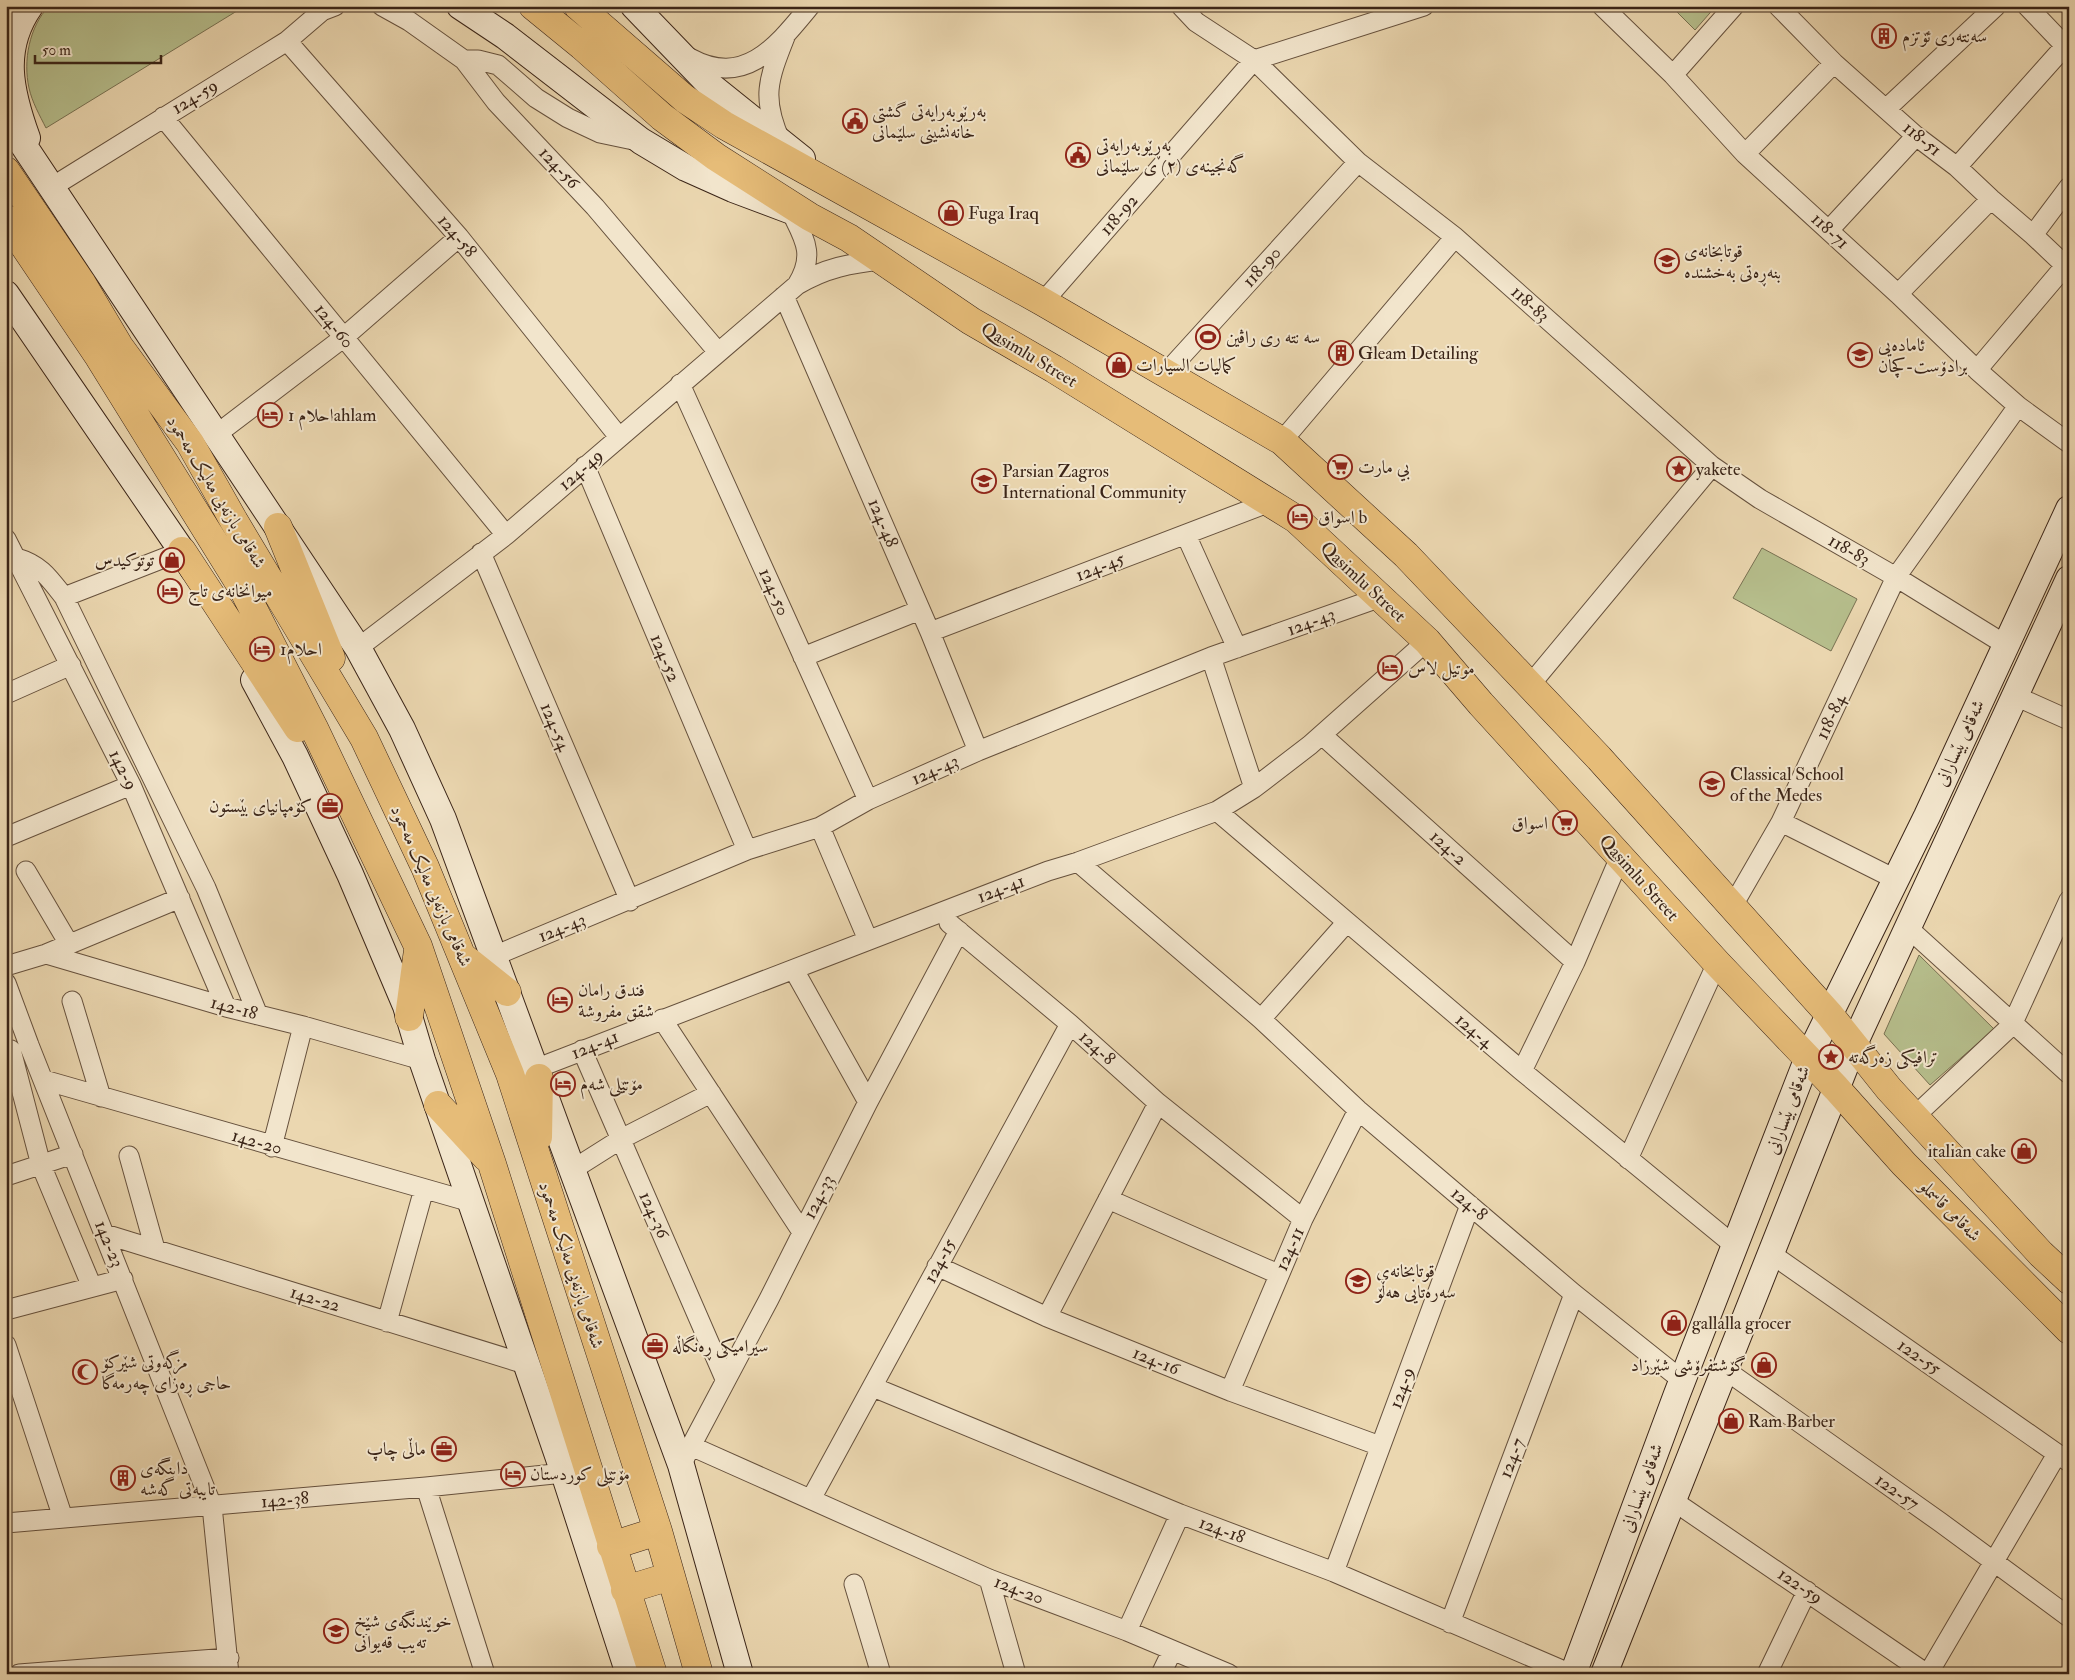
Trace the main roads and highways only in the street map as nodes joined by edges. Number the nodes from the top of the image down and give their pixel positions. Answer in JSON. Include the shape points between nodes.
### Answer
{"nodes":[{"id":1,"x":30,"y":6,"type":"edge"},
{"id":2,"x":460,"y":6,"type":"edge"},
{"id":3,"x":533,"y":6,"type":"edge"},
{"id":4,"x":578,"y":6,"type":"edge"},
{"id":5,"x":634,"y":6,"type":"edge"},
{"id":6,"x":6,"y":119,"type":"edge"},
{"id":7,"x":35,"y":162,"type":"junction"},
{"id":8,"x":6,"y":171,"type":"edge"},
{"id":9,"x":847,"y":195,"type":"junction"},
{"id":10,"x":795,"y":210,"type":"junction"},
{"id":11,"x":6,"y":219,"type":"edge"},
{"id":12,"x":6,"y":294,"type":"edge"},
{"id":13,"x":109,"y":352,"type":"junction"},
{"id":14,"x":2069,"y":509,"type":"edge"},
{"id":15,"x":278,"y":527,"type":"junction"},
{"id":16,"x":182,"y":551,"type":"junction"},
{"id":17,"x":2069,"y":579,"type":"edge"},
{"id":18,"x":364,"y":738,"type":"junction"},
{"id":19,"x":1927,"y":816,"type":"junction"},
{"id":20,"x":358,"y":819,"type":"junction"},
{"id":21,"x":1953,"y":828,"type":"junction"},
{"id":22,"x":418,"y":946,"type":"junction"},
{"id":23,"x":462,"y":957,"type":"junction"},
{"id":24,"x":507,"y":992,"type":"junction"},
{"id":25,"x":1829,"y":1014,"type":"junction"},
{"id":26,"x":409,"y":1017,"type":"junction"},
{"id":27,"x":1854,"y":1044,"type":"junction"},
{"id":28,"x":1808,"y":1060,"type":"junction"},
{"id":29,"x":537,"y":1074,"type":"junction"},
{"id":30,"x":1836,"y":1088,"type":"junction"},
{"id":31,"x":438,"y":1105,"type":"junction"},
{"id":32,"x":537,"y":1161,"type":"junction"},
{"id":33,"x":492,"y":1164,"type":"junction"},
{"id":34,"x":2069,"y":1280,"type":"edge"},
{"id":35,"x":2069,"y":1330,"type":"edge"},
{"id":36,"x":658,"y":1531,"type":"junction"},
{"id":37,"x":611,"y":1546,"type":"junction"},
{"id":38,"x":671,"y":1576,"type":"junction"},
{"id":39,"x":625,"y":1590,"type":"junction"},
{"id":40,"x":629,"y":1674,"type":"edge"},
{"id":41,"x":653,"y":1674,"type":"edge"},
{"id":42,"x":699,"y":1674,"type":"edge"},
{"id":43,"x":740,"y":1674,"type":"edge"},
{"id":44,"x":1572,"y":1674,"type":"edge"},
{"id":45,"x":1604,"y":1674,"type":"edge"}],
"edges":[{"from":1,"to":7,"type":"main road","via":[[15,35],[11,82],[17,111]]},
{"from":2,"to":10,"type":"main road","via":[[505,36],[641,141],[733,190]]},
{"from":3,"to":10,"type":"main road","name":"Qasimlu Street","via":[[662,118]]},
{"from":4,"to":9,"type":"main road","via":[[685,99]]},
{"from":5,"to":9,"type":"main road","via":[[730,102]]},
{"from":6,"to":7,"type":"main road"},
{"from":7,"to":15,"type":"main road"},
{"from":8,"to":13,"type":"main road","name":"شەقامی بازنەیی مەلیک مەحمود","via":[[81,282]]},
{"from":9,"to":25,"type":"main road","via":[[1043,302],[1282,441],[1406,555],[1599,758]]},
{"from":10,"to":28,"type":"main road","name":"Qasimlu Street","via":[[849,238],[972,321],[1296,519],[1427,641],[1717,964]]},
{"from":11,"to":13,"type":"main road","name":"شەقامی بازنەیی مەلیک مەحمود"},
{"from":12,"to":16,"type":"main road"},
{"from":13,"to":18,"type":"main road","name":"شەقامی بازنەیی مەلیک مەحمود","via":[[190,443]]},
{"from":13,"to":20,"type":"main road","name":"شەقامی بازنەیی مەلیک مەحمود","via":[[280,658]]},
{"from":14,"to":19,"type":"main road","name":"شەقامی بێسارانی"},
{"from":15,"to":18,"type":"main road"},
{"from":15,"to":24,"type":"main road","via":[[358,648],[402,729],[443,819]]},
{"from":16,"to":20,"type":"main road"},
{"from":16,"to":26,"type":"main road","via":[[295,756],[350,874]]},
{"from":17,"to":21,"type":"main road","name":"شەقامی بێسارانی"},
{"from":18,"to":23,"type":"main road","name":"شەقامی بازنەیی مەلیک مەحمود","via":[[425,867]]},
{"from":19,"to":21,"type":"main road"},
{"from":19,"to":25,"type":"main road","name":"شەقامی بێسارانی"},
{"from":20,"to":22,"type":"main road","name":"شەقامی بازنەیی مەلیک مەحمود"},
{"from":21,"to":27,"type":"main road","name":"شەقامی بێسارانی"},
{"from":22,"to":26,"type":"main road"},
{"from":22,"to":33,"type":"main road","name":"شەقامی بازنەیی مەلیک مەحمود"},
{"from":23,"to":24,"type":"main road"},
{"from":23,"to":32,"type":"main road","name":"شەقامی بازنەیی مەلیک مەحمود","via":[[510,1074]]},
{"from":24,"to":29,"type":"main road"},
{"from":25,"to":27,"type":"main road"},
{"from":25,"to":28,"type":"main road","name":"شەقامی بێسارانی"},
{"from":26,"to":31,"type":"main road"},
{"from":27,"to":30,"type":"main road","name":"شەقامی بێسارانی"},
{"from":27,"to":34,"type":"main road","name":"شەقامی قاسملو","via":[[1889,1089],[2041,1254]]},
{"from":28,"to":30,"type":"main road","name":"Qasimlu Street"},
{"from":28,"to":44,"type":"main road","name":"شەقامی بێسارانی"},
{"from":29,"to":32,"type":"main road"},
{"from":29,"to":43,"type":"main road","via":[[686,1456]]},
{"from":30,"to":35,"type":"main road","name":"شەقامی قاسملو","via":[[1904,1164]]},
{"from":30,"to":45,"type":"main road","name":"شەقامی بێسارانی"},
{"from":31,"to":33,"type":"main road"},
{"from":31,"to":40,"type":"main road"},
{"from":32,"to":36,"type":"main road","name":"شەقامی بازنەیی مەلیک مەحمود"},
{"from":33,"to":37,"type":"main road","name":"شەقامی بازنەیی مەلیک مەحمود"},
{"from":36,"to":37,"type":"main road"},
{"from":36,"to":38,"type":"main road","name":"شەقامی بازنەیی مەلیک مەحمود"},
{"from":37,"to":39,"type":"main road","name":"شەقامی بازنەیی مەلیک مەحمود"},
{"from":38,"to":39,"type":"main road"},
{"from":38,"to":42,"type":"main road","name":"شەقامی بازنەیی مەلیک مەحمود"},
{"from":39,"to":41,"type":"main road","name":"شەقامی بازنەیی مەلیک مەحمود"}]}
